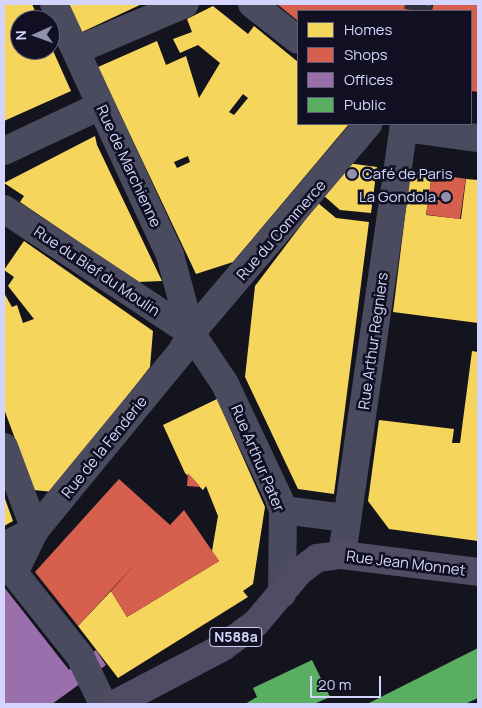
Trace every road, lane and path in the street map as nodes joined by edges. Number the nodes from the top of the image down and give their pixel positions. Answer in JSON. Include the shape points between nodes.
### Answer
{"nodes":[{"id":1,"x":54,"y":4,"type":"edge"},
{"id":2,"x":185,"y":4,"type":"edge"},
{"id":3,"x":252,"y":4,"type":"edge"},
{"id":4,"x":297,"y":39,"type":"edge"},
{"id":5,"x":77,"y":50,"type":"junction"},
{"id":6,"x":100,"y":106,"type":"junction"},
{"id":7,"x":367,"y":125,"type":"edge"},
{"id":8,"x":403,"y":125,"type":"edge"},
{"id":9,"x":478,"y":138,"type":"edge"},
{"id":10,"x":4,"y":151,"type":"edge"},
{"id":11,"x":4,"y":209,"type":"edge"},
{"id":12,"x":191,"y":333,"type":"junction"},
{"id":13,"x":4,"y":447,"type":"edge"},
{"id":14,"x":283,"y":510,"type":"junction"},
{"id":15,"x":346,"y":518,"type":"junction"},
{"id":16,"x":35,"y":530,"type":"junction"},
{"id":17,"x":4,"y":546,"type":"edge"},
{"id":18,"x":342,"y":555,"type":"junction"},
{"id":19,"x":478,"y":572,"type":"edge"},
{"id":20,"x":282,"y":594,"type":"junction"},
{"id":21,"x":103,"y":704,"type":"edge"},
{"id":22,"x":115,"y":704,"type":"edge"}],
"edges":[{"from":1,"to":5,"type":"street","name":"Rue de Marchienne"},
{"from":2,"to":5,"type":"street"},
{"from":3,"to":4,"type":"street"},
{"from":5,"to":6,"type":"street","name":"Rue de Marchienne"},
{"from":6,"to":10,"type":"street"},
{"from":6,"to":12,"type":"street","name":"Rue de Marchienne","via":[[170,255]]},
{"from":7,"to":12,"type":"street","name":"Rue du Commerce"},
{"from":8,"to":9,"type":"street"},
{"from":8,"to":15,"type":"street","name":"Rue Arthur Regniers"},
{"from":11,"to":12,"type":"street","name":"Rue du Bief du Moulin"},
{"from":12,"to":14,"type":"street","name":"Rue Arthur Pater","via":[[225,384]]},
{"from":12,"to":16,"type":"street","name":"Rue de la Fenderie","via":[[182,351]]},
{"from":13,"to":16,"type":"street"},
{"from":14,"to":15,"type":"street"},
{"from":14,"to":20,"type":"street","name":"Rue Arthur Pater"},
{"from":15,"to":18,"type":"street","name":"Rue Arthur Regniers"},
{"from":16,"to":17,"type":"street","name":"Rue de la Fenderie"},
{"from":16,"to":21,"type":"street","via":[[14,573],[80,656]]},
{"from":18,"to":19,"type":"main road","name":"Rue Jean Monnet","number":"N588a"},
{"from":18,"to":20,"type":"main road","name":"Rue Jean Monnet","number":"N588a","via":[[317,558]]},
{"from":20,"to":22,"type":"main road","name":"Rue Jean Monnet","number":"N588a","via":[[256,623],[223,647]]}]}
